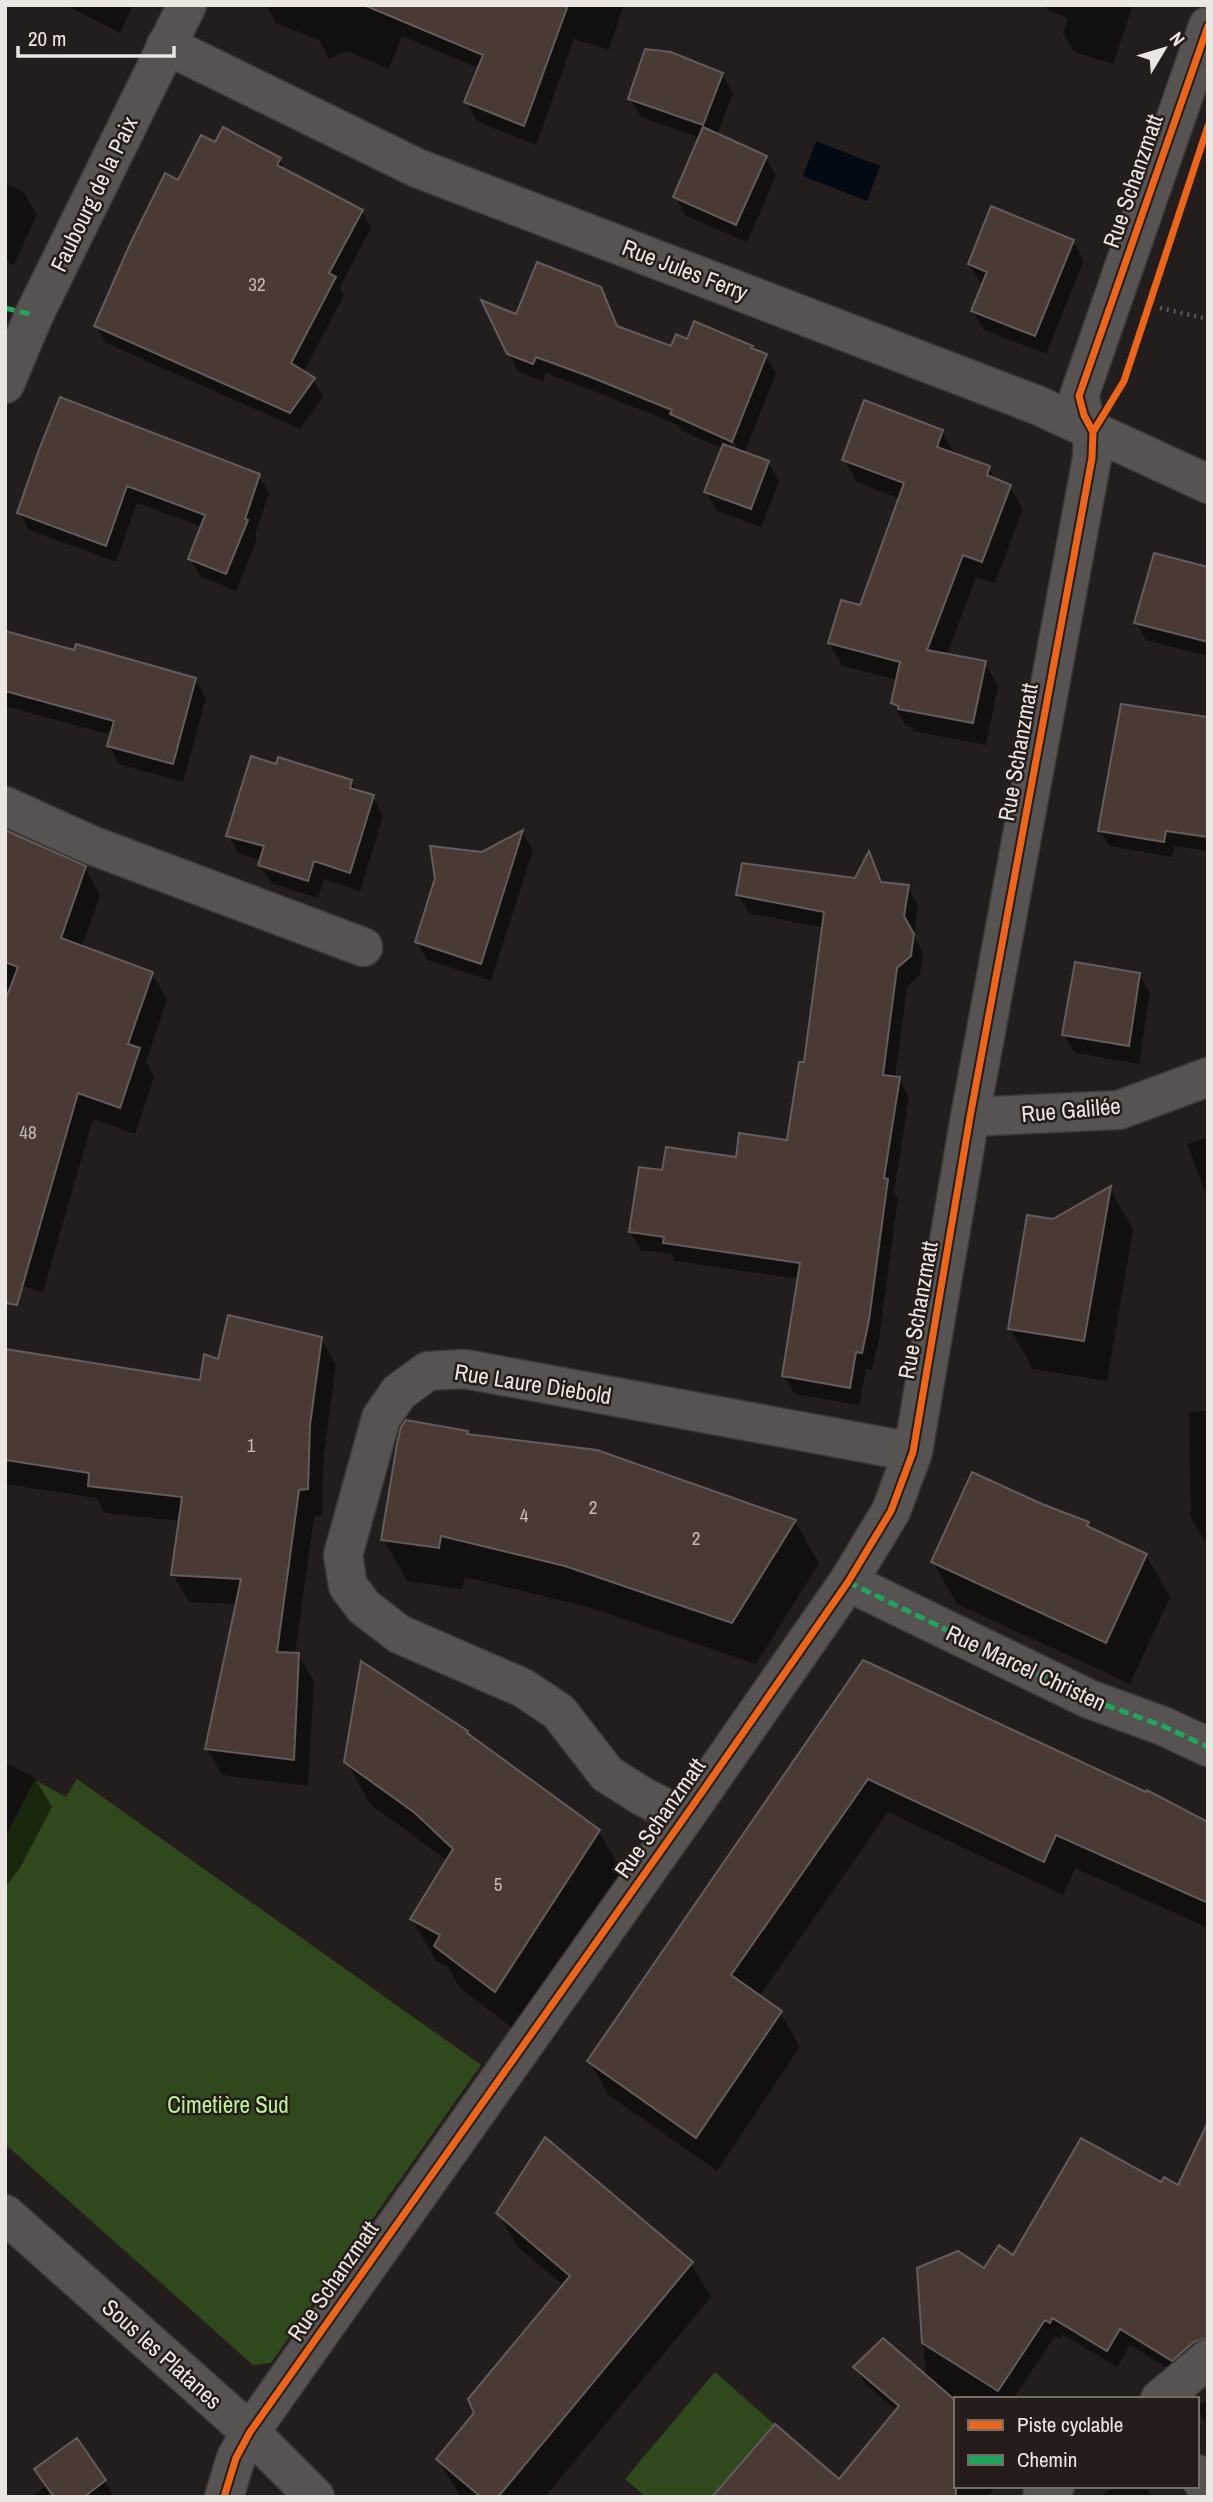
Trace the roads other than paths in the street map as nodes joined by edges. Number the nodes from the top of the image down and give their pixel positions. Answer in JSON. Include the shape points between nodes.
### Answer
{"nodes":[{"id":1,"x":187,"y":5,"type":"edge"},
{"id":2,"x":1208,"y":26,"type":"edge"},
{"id":3,"x":166,"y":46,"type":"junction"},
{"id":4,"x":5,"y":384,"type":"edge"},
{"id":5,"x":1093,"y":432,"type":"junction"},
{"id":6,"x":1208,"y":484,"type":"edge"},
{"id":7,"x":5,"y":806,"type":"edge"},
{"id":8,"x":363,"y":947,"type":"dead end"},
{"id":9,"x":1208,"y":1077,"type":"edge"},
{"id":10,"x":970,"y":1117,"type":"junction"},
{"id":11,"x":913,"y":1452,"type":"junction"},
{"id":12,"x":848,"y":1582,"type":"junction"},
{"id":13,"x":1208,"y":1747,"type":"edge"},
{"id":14,"x":684,"y":1818,"type":"junction"},
{"id":15,"x":5,"y":2214,"type":"edge"},
{"id":16,"x":1208,"y":2359,"type":"edge"},
{"id":17,"x":1162,"y":2397,"type":"edge"},
{"id":18,"x":250,"y":2432,"type":"junction"},
{"id":19,"x":224,"y":2497,"type":"edge"},
{"id":20,"x":315,"y":2497,"type":"edge"}],
"edges":[{"from":1,"to":3,"type":"street","name":"Faubourg de la Paix"},
{"from":2,"to":5,"type":"street","name":"Rue Schanzmatt","via":[[1082,384],[1083,415]]},
{"from":3,"to":4,"type":"street","name":"Faubourg de la Paix"},
{"from":3,"to":5,"type":"street","name":"Rue Jules Ferry","via":[[417,168],[1024,400]]},
{"from":5,"to":6,"type":"street","name":"Rue Jules Ferry"},
{"from":5,"to":10,"type":"street","name":"Rue Schanzmatt","via":[[1092,458]]},
{"from":7,"to":8,"type":"street","via":[[91,845]]},
{"from":9,"to":10,"type":"street","name":"Rue Galilée","via":[[1119,1110]]},
{"from":10,"to":11,"type":"street","name":"Rue Schanzmatt"},
{"from":11,"to":12,"type":"street","name":"Rue Schanzmatt","via":[[891,1511]]},
{"from":11,"to":14,"type":"street","name":"Rue Laure Diebold","via":[[465,1369],[428,1371],[399,1392],[381,1418],[343,1555],[348,1586],[364,1607],[399,1634],[523,1688],[559,1712],[607,1774]]},
{"from":12,"to":13,"type":"street","name":"Rue Marcel Christen","via":[[1089,1699]]},
{"from":12,"to":14,"type":"street","name":"Rue Schanzmatt"},
{"from":14,"to":18,"type":"street","name":"Rue Schanzmatt"},
{"from":15,"to":18,"type":"street","name":"Sous les Platanes"},
{"from":16,"to":17,"type":"street"},
{"from":18,"to":19,"type":"street","name":"Rue Schanzmatt"},
{"from":18,"to":20,"type":"street","name":"Sous les Platanes"}]}
